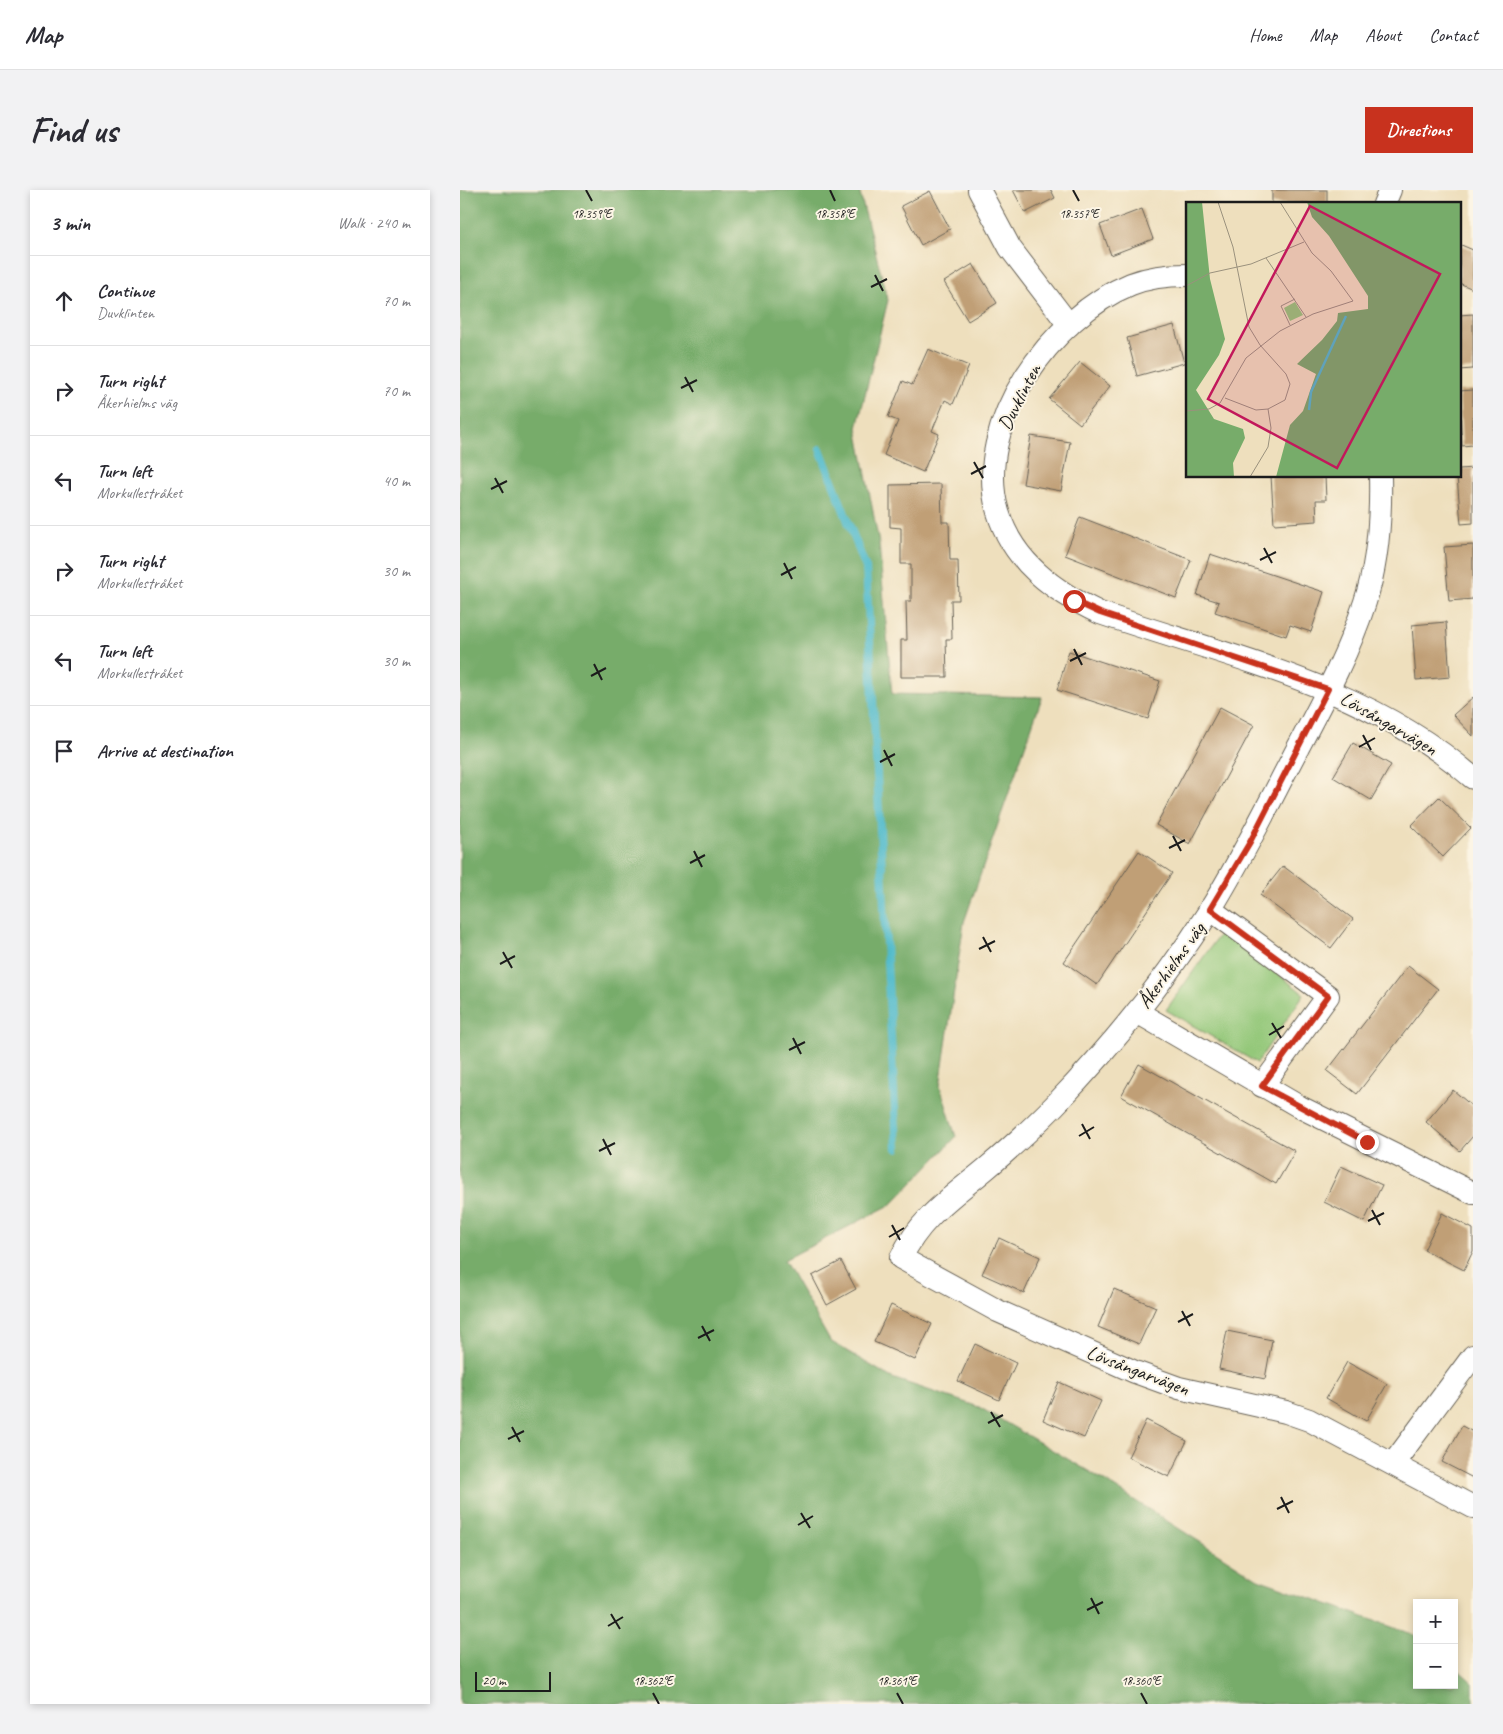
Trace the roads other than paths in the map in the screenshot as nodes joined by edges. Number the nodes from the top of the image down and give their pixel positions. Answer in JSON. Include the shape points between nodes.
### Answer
{"nodes":[{"id":1,"x":978,"y":190,"type":"edge"},
{"id":2,"x":1390,"y":190,"type":"edge"},
{"id":3,"x":1385,"y":202,"type":"edge"},
{"id":4,"x":1186,"y":275,"type":"edge"},
{"id":5,"x":1069,"y":325,"type":"junction"},
{"id":6,"x":1380,"y":478,"type":"edge"},
{"id":7,"x":1328,"y":689,"type":"junction"},
{"id":8,"x":1473,"y":778,"type":"edge"},
{"id":9,"x":1210,"y":909,"type":"junction"},
{"id":10,"x":1137,"y":1012,"type":"junction"},
{"id":11,"x":1262,"y":1086,"type":"junction"},
{"id":12,"x":1473,"y":1193,"type":"edge"},
{"id":13,"x":906,"y":1248,"type":"joint"},
{"id":14,"x":1473,"y":1356,"type":"edge"},
{"id":15,"x":1393,"y":1464,"type":"junction"},
{"id":16,"x":1473,"y":1507,"type":"edge"}],
"edges":[{"from":1,"to":5,"type":"street","via":[[1010,248]]},
{"from":2,"to":3,"type":"street"},
{"from":4,"to":5,"type":"street","name":"Duvklinten","via":[[1162,276],[1130,284],[1096,303]]},
{"from":5,"to":7,"type":"street","name":"Duvklinten","via":[[1040,356],[1022,383],[999,436],[993,474],[994,492],[998,512],[1015,548],[1058,590],[1100,613]]},
{"from":6,"to":7,"type":"street","name":"Åkerhielms väg","via":[[1380,530],[1365,601]]},
{"from":7,"to":8,"type":"street","name":"Lövsångarvägen","via":[[1400,725],[1454,761]]},
{"from":7,"to":9,"type":"street","name":"Åkerhielms väg","via":[[1250,842]]},
{"from":9,"to":10,"type":"street","name":"Åkerhielms väg"},
{"from":9,"to":11,"type":"street","via":[[1328,996]]},
{"from":10,"to":11,"type":"street"},
{"from":10,"to":13,"type":"street","name":"Åkerhielms väg","via":[[1052,1107],[990,1166],[929,1216]]},
{"from":11,"to":12,"type":"street"},
{"from":13,"to":15,"type":"street","name":"Lövsångarvägen","via":[[901,1258],[942,1281],[1135,1372],[1179,1388],[1309,1420]]},
{"from":14,"to":15,"type":"street"},
{"from":15,"to":16,"type":"street","name":"Lövsångarvägen"}]}
